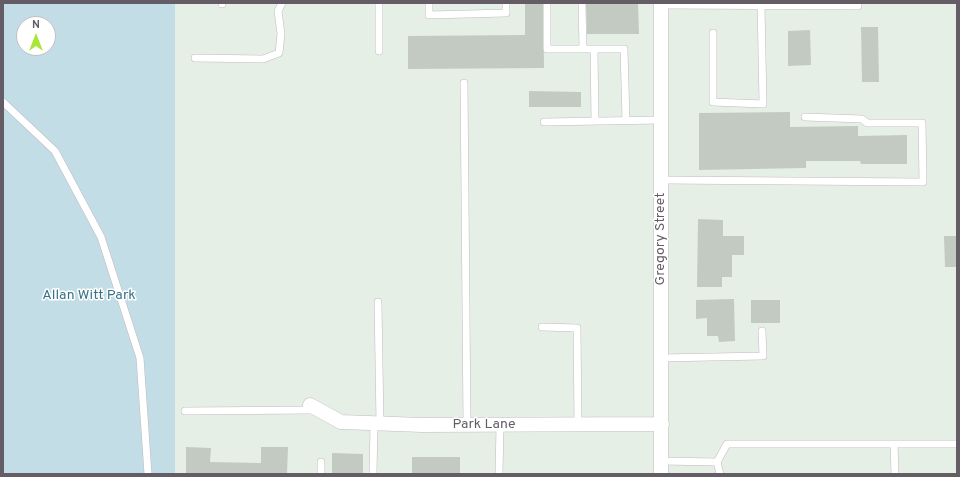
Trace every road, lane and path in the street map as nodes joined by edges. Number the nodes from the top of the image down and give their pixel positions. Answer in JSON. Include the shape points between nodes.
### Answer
{"nodes":[{"id":1,"x":282,"y":3,"type":"edge"},
{"id":2,"x":379,"y":3,"type":"edge"},
{"id":3,"x":429,"y":3,"type":"edge"},
{"id":4,"x":506,"y":3,"type":"edge"},
{"id":5,"x":547,"y":3,"type":"edge"},
{"id":6,"x":582,"y":3,"type":"edge"},
{"id":7,"x":661,"y":4,"type":"edge"},
{"id":8,"x":761,"y":5,"type":"junction"},
{"id":9,"x":858,"y":6,"type":"dead end"},
{"id":10,"x":713,"y":33,"type":"dead end"},
{"id":11,"x":582,"y":49,"type":"junction"},
{"id":12,"x":594,"y":49,"type":"junction"},
{"id":13,"x":379,"y":51,"type":"dead end"},
{"id":14,"x":195,"y":58,"type":"dead end"},
{"id":15,"x":464,"y":83,"type":"dead end"},
{"id":16,"x":3,"y":102,"type":"edge"},
{"id":17,"x":805,"y":117,"type":"dead end"},
{"id":18,"x":661,"y":120,"type":"junction"},
{"id":19,"x":595,"y":121,"type":"junction"},
{"id":20,"x":626,"y":121,"type":"junction"},
{"id":21,"x":544,"y":122,"type":"dead end"},
{"id":22,"x":661,"y":180,"type":"junction"},
{"id":23,"x":378,"y":302,"type":"dead end"},
{"id":24,"x":542,"y":327,"type":"dead end"},
{"id":25,"x":762,"y":331,"type":"dead end"},
{"id":26,"x":662,"y":358,"type":"junction"},
{"id":27,"x":315,"y":408,"type":"joint"},
{"id":28,"x":185,"y":411,"type":"dead end"},
{"id":29,"x":377,"y":424,"type":"junction"},
{"id":30,"x":578,"y":424,"type":"junction"},
{"id":31,"x":662,"y":424,"type":"junction"},
{"id":32,"x":467,"y":425,"type":"junction"},
{"id":33,"x":500,"y":425,"type":"junction"},
{"id":34,"x":894,"y":444,"type":"junction"},
{"id":35,"x":957,"y":444,"type":"edge"},
{"id":36,"x":321,"y":462,"type":"dead end"},
{"id":37,"x":717,"y":462,"type":"junction"},
{"id":38,"x":662,"y":468,"type":"edge"},
{"id":39,"x":148,"y":474,"type":"edge"},
{"id":40,"x":321,"y":474,"type":"edge"},
{"id":41,"x":373,"y":474,"type":"edge"},
{"id":42,"x":499,"y":474,"type":"edge"},
{"id":43,"x":720,"y":474,"type":"edge"},
{"id":44,"x":895,"y":474,"type":"edge"}],
"edges":[{"from":1,"to":14,"type":"lane","via":[[278,10],[281,34],[279,53],[264,59]]},
{"from":2,"to":13,"type":"lane"},
{"from":3,"to":4,"type":"lane","via":[[428,15],[506,13]]},
{"from":5,"to":11,"type":"lane","via":[[547,49]]},
{"from":6,"to":11,"type":"lane"},
{"from":7,"to":8,"type":"lane"},
{"from":7,"to":18,"type":"street","name":"Gregory Street"},
{"from":8,"to":9,"type":"lane"},
{"from":8,"to":10,"type":"lane","via":[[763,104],[712,102]]},
{"from":11,"to":12,"type":"lane"},
{"from":12,"to":19,"type":"lane"},
{"from":12,"to":20,"type":"lane","via":[[624,49]]},
{"from":15,"to":32,"type":"lane"},
{"from":16,"to":39,"type":"lane","via":[[55,151],[101,237],[140,358]]},
{"from":17,"to":22,"type":"lane","via":[[862,119],[867,123],[922,123],[923,182]]},
{"from":18,"to":20,"type":"lane"},
{"from":18,"to":22,"type":"street","name":"Gregory Street"},
{"from":19,"to":20,"type":"lane"},
{"from":19,"to":21,"type":"lane"},
{"from":22,"to":26,"type":"street","name":"Gregory Street"},
{"from":23,"to":29,"type":"lane"},
{"from":24,"to":30,"type":"lane","via":[[577,328]]},
{"from":25,"to":26,"type":"lane","via":[[763,356]]},
{"from":26,"to":31,"type":"street","name":"Gregory Street"},
{"from":27,"to":28,"type":"lane"},
{"from":27,"to":29,"type":"street","name":"Park Lane","via":[[341,422]]},
{"from":29,"to":32,"type":"street","name":"Park Lane"},
{"from":29,"to":41,"type":"lane"},
{"from":30,"to":31,"type":"street","name":"Park Lane"},
{"from":30,"to":33,"type":"street","name":"Park Lane"},
{"from":31,"to":38,"type":"street","name":"Gregory Street"},
{"from":32,"to":33,"type":"street","name":"Park Lane"},
{"from":33,"to":42,"type":"lane"},
{"from":34,"to":35,"type":"lane"},
{"from":34,"to":37,"type":"lane","via":[[727,444]]},
{"from":34,"to":44,"type":"lane"},
{"from":36,"to":40,"type":"lane"},
{"from":37,"to":38,"type":"lane"},
{"from":37,"to":43,"type":"lane"}]}
